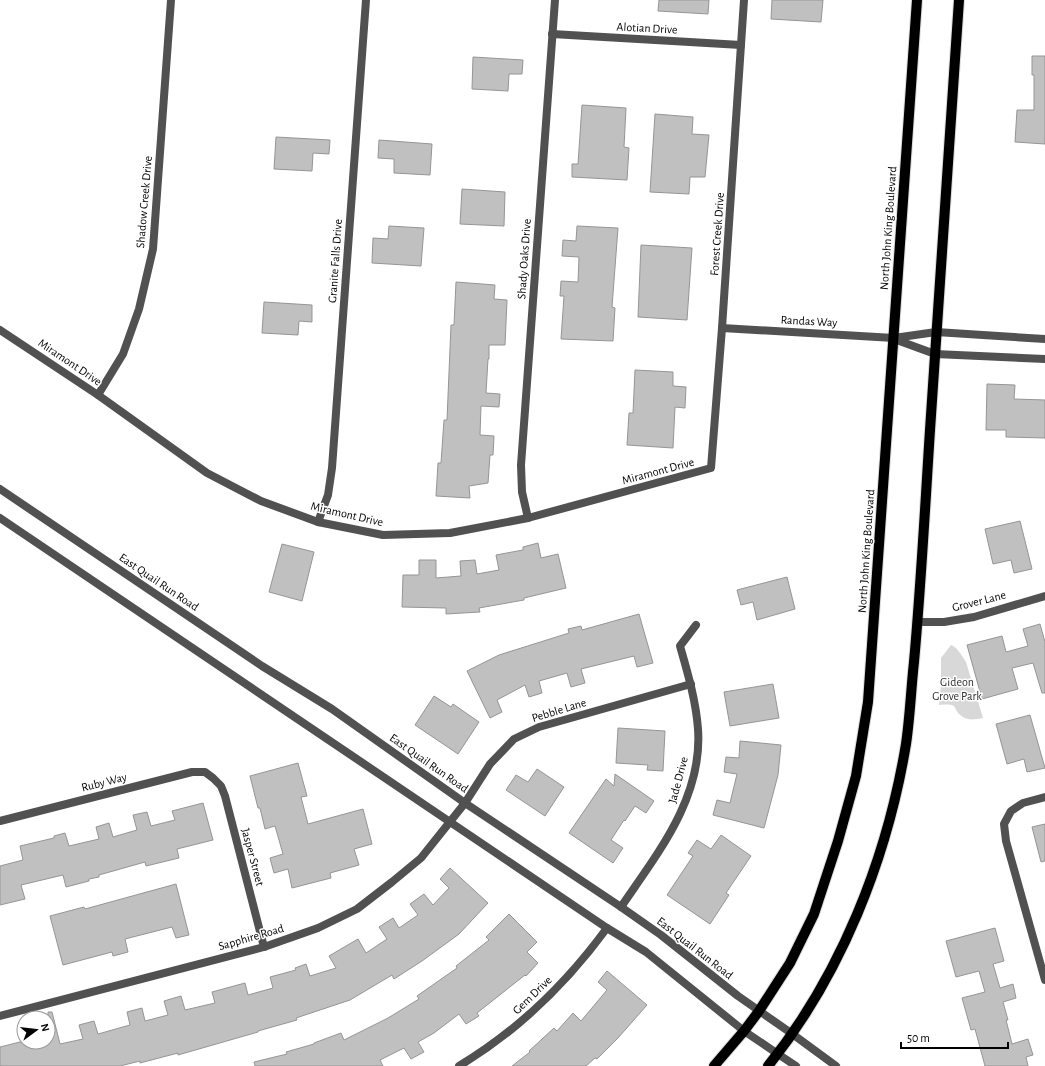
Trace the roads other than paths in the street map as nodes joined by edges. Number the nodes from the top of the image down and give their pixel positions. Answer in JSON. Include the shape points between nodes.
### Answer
{"nodes":[{"id":1,"x":171,"y":0,"type":"edge"},
{"id":2,"x":366,"y":0,"type":"edge"},
{"id":3,"x":555,"y":0,"type":"edge"},
{"id":4,"x":744,"y":0,"type":"edge"},
{"id":5,"x":916,"y":0,"type":"edge"},
{"id":6,"x":959,"y":0,"type":"edge"},
{"id":7,"x":552,"y":34,"type":"junction"},
{"id":8,"x":741,"y":45,"type":"junction"},
{"id":9,"x":722,"y":328,"type":"junction"},
{"id":10,"x":0,"y":330,"type":"edge"},
{"id":11,"x":936,"y":332,"type":"junction"},
{"id":12,"x":894,"y":338,"type":"junction"},
{"id":13,"x":1045,"y":339,"type":"edge"},
{"id":14,"x":935,"y":354,"type":"junction"},
{"id":15,"x":1045,"y":359,"type":"edge"},
{"id":16,"x":98,"y":395,"type":"junction"},
{"id":17,"x":712,"y":468,"type":"joint"},
{"id":18,"x":0,"y":489,"type":"edge"},
{"id":19,"x":0,"y":518,"type":"edge"},
{"id":20,"x":528,"y":518,"type":"junction"},
{"id":21,"x":318,"y":522,"type":"junction"},
{"id":22,"x":1045,"y":596,"type":"edge"},
{"id":23,"x":918,"y":622,"type":"junction"},
{"id":24,"x":696,"y":624,"type":"dead end"},
{"id":25,"x":691,"y":684,"type":"junction"},
{"id":26,"x":213,"y":778,"type":"joint"},
{"id":27,"x":1045,"y":797,"type":"edge"},
{"id":28,"x":465,"y":803,"type":"junction"},
{"id":29,"x":0,"y":821,"type":"edge"},
{"id":30,"x":451,"y":822,"type":"junction"},
{"id":31,"x":621,"y":907,"type":"junction"},
{"id":32,"x":607,"y":928,"type":"junction"},
{"id":33,"x":264,"y":947,"type":"junction"},
{"id":34,"x":1045,"y":980,"type":"edge"},
{"id":35,"x":759,"y":1011,"type":"junction"},
{"id":36,"x":0,"y":1016,"type":"edge"},
{"id":37,"x":744,"y":1031,"type":"junction"},
{"id":38,"x":791,"y":1033,"type":"junction"},
{"id":39,"x":778,"y":1054,"type":"junction"},
{"id":40,"x":459,"y":1066,"type":"edge"},
{"id":41,"x":714,"y":1066,"type":"edge"},
{"id":42,"x":768,"y":1066,"type":"edge"},
{"id":43,"x":796,"y":1066,"type":"edge"},
{"id":44,"x":836,"y":1066,"type":"edge"}],
"edges":[{"from":1,"to":16,"type":"street","name":"Shadow Creek Drive","via":[[153,249],[139,309],[123,354]]},
{"from":2,"to":21,"type":"street","name":"Granite Falls Drive","via":[[332,468],[328,495]]},
{"from":3,"to":7,"type":"street","name":"Shady Oaks Drive"},
{"from":4,"to":8,"type":"street","name":"Forest Creek Drive"},
{"from":5,"to":12,"type":"main road","name":"North John King Boulevard"},
{"from":6,"to":11,"type":"main road"},
{"from":7,"to":8,"type":"street","name":"Alotian Drive"},
{"from":7,"to":20,"type":"street","name":"Shady Oaks Drive","via":[[521,465],[522,492]]},
{"from":8,"to":9,"type":"street","name":"Forest Creek Drive"},
{"from":9,"to":12,"type":"street","name":"Randas Way"},
{"from":9,"to":17,"type":"street","name":"Forest Creek Drive"},
{"from":10,"to":16,"type":"street","name":"Miramont Drive"},
{"from":11,"to":12,"type":"street","name":"Randas Way"},
{"from":11,"to":13,"type":"street","name":"Randas Way"},
{"from":11,"to":14,"type":"main road"},
{"from":12,"to":14,"type":"street","name":"Randas Way"},
{"from":12,"to":35,"type":"main road","name":"North John King Boulevard","via":[[868,702],[856,776],[814,914],[790,963]]},
{"from":14,"to":15,"type":"street","name":"Randas Way"},
{"from":14,"to":23,"type":"main road"},
{"from":16,"to":21,"type":"street","name":"Miramont Drive","via":[[207,473],[261,501]]},
{"from":17,"to":20,"type":"street","name":"Miramont Drive"},
{"from":18,"to":28,"type":"street","name":"East Quail Run Road","via":[[262,666],[332,710]]},
{"from":19,"to":30,"type":"street"},
{"from":20,"to":21,"type":"street","name":"Miramont Drive","via":[[450,533],[383,535]]},
{"from":22,"to":23,"type":"street","name":"Grover Lane","via":[[974,617],[944,622]]},
{"from":23,"to":38,"type":"main road","via":[[906,743],[894,803],[879,854],[862,905],[841,952],[816,998]]},
{"from":24,"to":25,"type":"street","name":"Jade Drive","via":[[680,646]]},
{"from":25,"to":28,"type":"street","name":"Pebble Lane","via":[[540,727],[514,739],[490,764]]},
{"from":25,"to":31,"type":"street","name":"Jade Drive","via":[[698,730],[697,762],[684,808],[668,838]]},
{"from":26,"to":29,"type":"street","name":"Ruby Way","via":[[205,772],[192,772]]},
{"from":26,"to":33,"type":"street","name":"Jasper Street","via":[[221,786],[225,796]]},
{"from":27,"to":34,"type":"street","via":[[1023,803],[1011,811],[1004,824],[1006,841]]},
{"from":28,"to":30,"type":"street","name":"Sapphire Road"},
{"from":28,"to":31,"type":"street","name":"East Quail Run Road"},
{"from":30,"to":32,"type":"street"},
{"from":30,"to":33,"type":"street","name":"Sapphire Road","via":[[421,858],[357,908],[318,928]]},
{"from":31,"to":35,"type":"street","name":"East Quail Run Road"},
{"from":32,"to":37,"type":"street","via":[[646,952]]},
{"from":32,"to":40,"type":"street","name":"Gem Drive","via":[[556,990],[516,1026]]},
{"from":33,"to":36,"type":"street","name":"Sapphire Road"},
{"from":35,"to":37,"type":"main road","name":"North John King Boulevard"},
{"from":35,"to":38,"type":"street","name":"East Quail Run Road"},
{"from":37,"to":39,"type":"street"},
{"from":37,"to":41,"type":"main road","name":"North John King Boulevard"},
{"from":38,"to":39,"type":"main road"},
{"from":38,"to":44,"type":"street","name":"East Quail Run Road"},
{"from":39,"to":42,"type":"main road"},
{"from":39,"to":43,"type":"street"}]}
